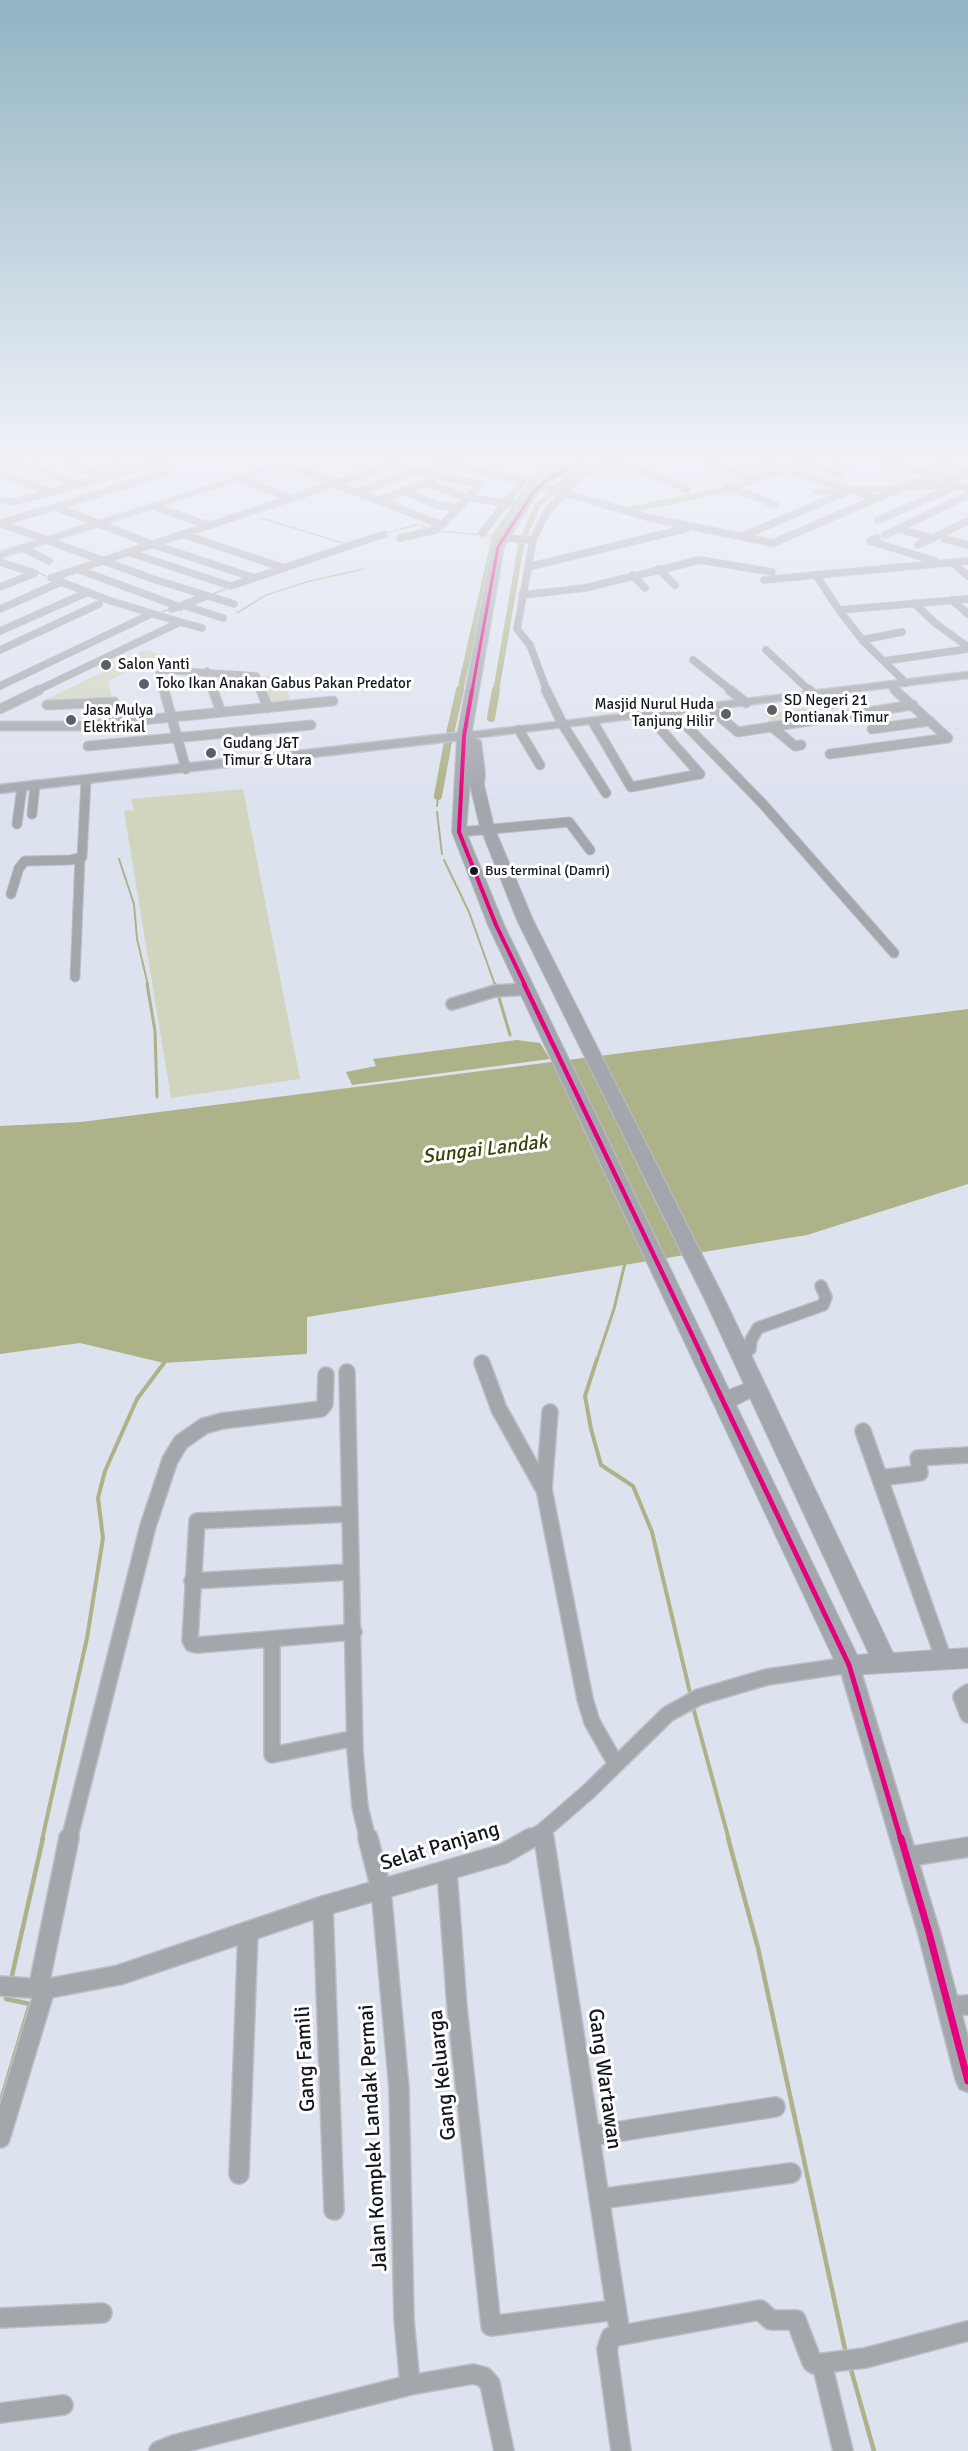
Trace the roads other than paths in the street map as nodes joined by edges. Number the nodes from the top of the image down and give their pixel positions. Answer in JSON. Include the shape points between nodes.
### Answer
{"nodes":[{"id":1,"x":29,"y":575,"type":"edge"},
{"id":2,"x":43,"y":575,"type":"edge"},
{"id":3,"x":58,"y":575,"type":"edge"},
{"id":4,"x":97,"y":575,"type":"edge"},
{"id":5,"x":146,"y":575,"type":"edge"},
{"id":6,"x":198,"y":575,"type":"edge"},
{"id":7,"x":253,"y":575,"type":"edge"},
{"id":8,"x":263,"y":575,"type":"edge"},
{"id":9,"x":494,"y":575,"type":"edge"},
{"id":10,"x":499,"y":575,"type":"edge"},
{"id":11,"x":526,"y":575,"type":"edge"},
{"id":12,"x":631,"y":575,"type":"edge"},
{"id":13,"x":632,"y":575,"type":"edge"},
{"id":14,"x":665,"y":575,"type":"edge"},
{"id":15,"x":812,"y":575,"type":"edge"},
{"id":16,"x":816,"y":575,"type":"edge"},
{"id":17,"x":258,"y":577,"type":"junction"},
{"id":18,"x":51,"y":578,"type":"junction"},
{"id":19,"x":271,"y":580,"type":"dead end"},
{"id":20,"x":764,"y":580,"type":"dead end"},
{"id":21,"x":61,"y":582,"type":"junction"},
{"id":22,"x":675,"y":585,"type":"dead end"},
{"id":23,"x":0,"y":587,"type":"edge"},
{"id":24,"x":645,"y":588,"type":"dead end"},
{"id":25,"x":88,"y":592,"type":"junction"},
{"id":26,"x":522,"y":595,"type":"junction"},
{"id":27,"x":207,"y":596,"type":"junction"},
{"id":28,"x":968,"y":598,"type":"edge"},
{"id":29,"x":952,"y":600,"type":"junction"},
{"id":30,"x":914,"y":603,"type":"junction"},
{"id":31,"x":99,"y":604,"type":"dead end"},
{"id":32,"x":234,"y":604,"type":"dead end"},
{"id":33,"x":182,"y":606,"type":"junction"},
{"id":34,"x":0,"y":609,"type":"edge"},
{"id":35,"x":839,"y":610,"type":"junction"},
{"id":36,"x":968,"y":614,"type":"edge"},
{"id":37,"x":154,"y":615,"type":"junction"},
{"id":38,"x":223,"y":618,"type":"dead end"},
{"id":39,"x":180,"y":622,"type":"junction"},
{"id":40,"x":202,"y":628,"type":"dead end"},
{"id":41,"x":0,"y":631,"type":"edge"},
{"id":42,"x":902,"y":632,"type":"dead end"},
{"id":43,"x":862,"y":640,"type":"junction"},
{"id":44,"x":968,"y":648,"type":"edge"},
{"id":45,"x":0,"y":650,"type":"edge"},
{"id":46,"x":766,"y":650,"type":"dead end"},
{"id":47,"x":693,"y":660,"type":"dead end"},
{"id":48,"x":884,"y":661,"type":"junction"},
{"id":49,"x":207,"y":671,"type":"junction"},
{"id":50,"x":968,"y":675,"type":"edge"},
{"id":51,"x":906,"y":683,"type":"junction"},
{"id":52,"x":890,"y":685,"type":"junction"},
{"id":53,"x":0,"y":686,"type":"edge"},
{"id":54,"x":476,"y":691,"type":"junction"},
{"id":55,"x":818,"y":694,"type":"junction"},
{"id":56,"x":333,"y":701,"type":"dead end"},
{"id":57,"x":746,"y":703,"type":"junction"},
{"id":58,"x":831,"y":704,"type":"dead end"},
{"id":59,"x":47,"y":705,"type":"dead end"},
{"id":60,"x":913,"y":705,"type":"junction"},
{"id":61,"x":0,"y":708,"type":"edge"},
{"id":62,"x":268,"y":708,"type":"junction"},
{"id":63,"x":710,"y":708,"type":"junction"},
{"id":64,"x":221,"y":712,"type":"junction"},
{"id":65,"x":673,"y":712,"type":"junction"},
{"id":66,"x":648,"y":715,"type":"junction"},
{"id":67,"x":171,"y":717,"type":"junction"},
{"id":68,"x":930,"y":721,"type":"junction"},
{"id":69,"x":593,"y":722,"type":"junction"},
{"id":70,"x":119,"y":723,"type":"junction"},
{"id":71,"x":311,"y":725,"type":"dead end"},
{"id":72,"x":563,"y":725,"type":"junction"},
{"id":73,"x":0,"y":726,"type":"edge"},
{"id":74,"x":771,"y":726,"type":"junction"},
{"id":75,"x":872,"y":729,"type":"dead end"},
{"id":76,"x":519,"y":730,"type":"junction"},
{"id":77,"x":906,"y":736,"type":"dead end"},
{"id":78,"x":177,"y":738,"type":"junction"},
{"id":79,"x":460,"y":740,"type":"junction"},
{"id":80,"x":914,"y":742,"type":"junction"},
{"id":81,"x":418,"y":743,"type":"junction"},
{"id":82,"x":88,"y":746,"type":"dead end"},
{"id":83,"x":801,"y":746,"type":"dead end"},
{"id":84,"x":830,"y":754,"type":"dead end"},
{"id":85,"x":540,"y":765,"type":"dead end"},
{"id":86,"x":186,"y":769,"type":"junction"},
{"id":87,"x":86,"y":780,"type":"junction"},
{"id":88,"x":29,"y":786,"type":"junction"},
{"id":89,"x":0,"y":789,"type":"edge"},
{"id":90,"x":606,"y":793,"type":"dead end"},
{"id":91,"x":32,"y":814,"type":"dead end"},
{"id":92,"x":17,"y":824,"type":"dead end"},
{"id":93,"x":488,"y":829,"type":"junction"},
{"id":94,"x":459,"y":832,"type":"junction"},
{"id":95,"x":590,"y":850,"type":"dead end"},
{"id":96,"x":80,"y":858,"type":"junction"},
{"id":97,"x":11,"y":894,"type":"dead end"},
{"id":98,"x":894,"y":953,"type":"dead end"},
{"id":99,"x":75,"y":977,"type":"dead end"},
{"id":100,"x":529,"y":992,"type":"junction"},
{"id":101,"x":452,"y":1004,"type":"dead end"},
{"id":102,"x":820,"y":1286,"type":"dead end"},
{"id":103,"x":741,"y":1355,"type":"junction"},
{"id":104,"x":482,"y":1363,"type":"dead end"},
{"id":105,"x":347,"y":1372,"type":"dead end"},
{"id":106,"x":326,"y":1375,"type":"dead end"},
{"id":107,"x":755,"y":1387,"type":"junction"},
{"id":108,"x":723,"y":1402,"type":"junction"},
{"id":109,"x":550,"y":1412,"type":"dead end"},
{"id":110,"x":863,"y":1431,"type":"dead end"},
{"id":111,"x":968,"y":1455,"type":"edge"},
{"id":112,"x":880,"y":1478,"type":"junction"},
{"id":113,"x":544,"y":1489,"type":"junction"},
{"id":114,"x":348,"y":1514,"type":"junction"},
{"id":115,"x":350,"y":1572,"type":"junction"},
{"id":116,"x":192,"y":1581,"type":"junction"},
{"id":117,"x":354,"y":1632,"type":"junction"},
{"id":118,"x":272,"y":1640,"type":"junction"},
{"id":119,"x":956,"y":1659,"type":"edge"},
{"id":120,"x":885,"y":1662,"type":"junction"},
{"id":121,"x":849,"y":1665,"type":"junction"},
{"id":122,"x":968,"y":1692,"type":"edge"},
{"id":123,"x":968,"y":1715,"type":"edge"},
{"id":124,"x":355,"y":1738,"type":"junction"},
{"id":125,"x":616,"y":1764,"type":"junction"},
{"id":126,"x":543,"y":1831,"type":"junction"},
{"id":127,"x":968,"y":1847,"type":"edge"},
{"id":128,"x":906,"y":1857,"type":"junction"},
{"id":129,"x":447,"y":1871,"type":"junction"},
{"id":130,"x":381,"y":1889,"type":"junction"},
{"id":131,"x":323,"y":1906,"type":"junction"},
{"id":132,"x":248,"y":1931,"type":"junction"},
{"id":133,"x":6,"y":1987,"type":"edge"},
{"id":134,"x":42,"y":1989,"type":"junction"},
{"id":135,"x":959,"y":2006,"type":"edge"},
{"id":136,"x":968,"y":2081,"type":"edge"},
{"id":137,"x":775,"y":2107,"type":"dead end"},
{"id":138,"x":590,"y":2136,"type":"junction"},
{"id":139,"x":0,"y":2138,"type":"edge"},
{"id":140,"x":791,"y":2173,"type":"dead end"},
{"id":141,"x":239,"y":2174,"type":"dead end"},
{"id":142,"x":599,"y":2199,"type":"junction"},
{"id":143,"x":333,"y":2210,"type":"dead end"},
{"id":144,"x":615,"y":2310,"type":"junction"},
{"id":145,"x":102,"y":2313,"type":"dead end"},
{"id":146,"x":0,"y":2318,"type":"edge"},
{"id":147,"x":968,"y":2331,"type":"edge"},
{"id":148,"x":620,"y":2334,"type":"junction"},
{"id":149,"x":830,"y":2363,"type":"junction"},
{"id":150,"x":410,"y":2385,"type":"junction"},
{"id":151,"x":63,"y":2405,"type":"dead end"},
{"id":152,"x":0,"y":2413,"type":"edge"},
{"id":153,"x":159,"y":2451,"type":"edge"},
{"id":154,"x":504,"y":2451,"type":"edge"},
{"id":155,"x":621,"y":2451,"type":"edge"},
{"id":156,"x":843,"y":2451,"type":"edge"}],
"edges":[{"from":1,"to":23,"type":"street"},
{"from":2,"to":18,"type":"street"},
{"from":3,"to":18,"type":"street"},
{"from":4,"to":33,"type":"street"},
{"from":5,"to":27,"type":"street"},
{"from":6,"to":17,"type":"street","via":[[227,585]]},
{"from":7,"to":17,"type":"street"},
{"from":8,"to":17,"type":"street"},
{"from":9,"to":54,"type":"highway"},
{"from":10,"to":54,"type":"highway","via":[[485,675]]},
{"from":11,"to":26,"type":"street"},
{"from":12,"to":26,"type":"street","via":[[585,588]]},
{"from":13,"to":24,"type":"street"},
{"from":14,"to":22,"type":"street"},
{"from":15,"to":20,"type":"street"},
{"from":16,"to":35,"type":"street"},
{"from":17,"to":19,"type":"street"},
{"from":18,"to":21,"type":"street"},
{"from":21,"to":25,"type":"street"},
{"from":21,"to":34,"type":"street"},
{"from":25,"to":37,"type":"street"},
{"from":25,"to":41,"type":"street"},
{"from":26,"to":72,"type":"street","via":[[517,632],[530,645]]},
{"from":27,"to":32,"type":"street"},
{"from":27,"to":33,"type":"street"},
{"from":28,"to":29,"type":"street"},
{"from":29,"to":30,"type":"street"},
{"from":29,"to":36,"type":"street"},
{"from":30,"to":35,"type":"street"},
{"from":30,"to":44,"type":"street"},
{"from":31,"to":45,"type":"street"},
{"from":33,"to":37,"type":"street"},
{"from":33,"to":38,"type":"street"},
{"from":35,"to":43,"type":"street"},
{"from":37,"to":39,"type":"street"},
{"from":37,"to":53,"type":"street"},
{"from":39,"to":40,"type":"street"},
{"from":39,"to":61,"type":"street"},
{"from":42,"to":43,"type":"street"},
{"from":43,"to":48,"type":"street"},
{"from":44,"to":48,"type":"street"},
{"from":46,"to":55,"type":"street"},
{"from":47,"to":57,"type":"street"},
{"from":48,"to":51,"type":"street"},
{"from":49,"to":62,"type":"street","via":[[256,676]]},
{"from":49,"to":64,"type":"street"},
{"from":49,"to":67,"type":"street","via":[[162,670],[159,674]]},
{"from":50,"to":51,"type":"street"},
{"from":51,"to":52,"type":"street"},
{"from":52,"to":55,"type":"street"},
{"from":52,"to":60,"type":"street"},
{"from":54,"to":79,"type":"highway"},
{"from":55,"to":57,"type":"street"},
{"from":55,"to":58,"type":"street"},
{"from":56,"to":62,"type":"street"},
{"from":57,"to":63,"type":"street"},
{"from":59,"to":70,"type":"street","via":[[114,702]]},
{"from":60,"to":68,"type":"street"},
{"from":60,"to":74,"type":"street"},
{"from":62,"to":64,"type":"street"},
{"from":63,"to":65,"type":"street"},
{"from":63,"to":74,"type":"street","via":[[738,732]]},
{"from":64,"to":67,"type":"street"},
{"from":65,"to":66,"type":"street"},
{"from":65,"to":98,"type":"street","via":[[762,803]]},
{"from":66,"to":69,"type":"street"},
{"from":66,"to":69,"type":"street","via":[[700,774],[630,787]]},
{"from":67,"to":70,"type":"street"},
{"from":67,"to":78,"type":"street"},
{"from":68,"to":75,"type":"street"},
{"from":68,"to":80,"type":"street","via":[[948,738]]},
{"from":69,"to":72,"type":"street"},
{"from":70,"to":73,"type":"street"},
{"from":71,"to":78,"type":"street"},
{"from":72,"to":76,"type":"street"},
{"from":72,"to":90,"type":"street"},
{"from":74,"to":83,"type":"street","via":[[795,746]]},
{"from":76,"to":79,"type":"street"},
{"from":76,"to":85,"type":"street"},
{"from":77,"to":80,"type":"street"},
{"from":78,"to":82,"type":"street"},
{"from":78,"to":86,"type":"street"},
{"from":79,"to":81,"type":"main road"},
{"from":79,"to":81,"type":"main road"},
{"from":79,"to":93,"type":"highway","via":[[478,772],[477,785]]},
{"from":79,"to":94,"type":"highway"},
{"from":80,"to":84,"type":"street"},
{"from":81,"to":86,"type":"main road"},
{"from":86,"to":87,"type":"main road"},
{"from":87,"to":88,"type":"main road"},
{"from":87,"to":96,"type":"street","via":[[84,855]]},
{"from":88,"to":89,"type":"main road"},
{"from":88,"to":91,"type":"street"},
{"from":88,"to":92,"type":"street"},
{"from":93,"to":94,"type":"street"},
{"from":93,"to":95,"type":"street","via":[[569,822]]},
{"from":93,"to":103,"type":"highway","via":[[525,920]]},
{"from":94,"to":100,"type":"highway","via":[[496,925]]},
{"from":96,"to":97,"type":"street","via":[[25,861],[19,867]]},
{"from":96,"to":99,"type":"street"},
{"from":100,"to":101,"type":"street","via":[[495,991]]},
{"from":100,"to":108,"type":"highway"},
{"from":102,"to":103,"type":"street","via":[[826,1297],[823,1305],[758,1328],[750,1349]]},
{"from":103,"to":107,"type":"highway"},
{"from":104,"to":113,"type":"street","via":[[513,1438]]},
{"from":105,"to":114,"type":"street","name":"Jalan Komplek Landak Permai"},
{"from":106,"to":134,"type":"street","via":[[327,1394],[321,1409],[204,1426],[181,1442],[170,1460],[148,1526],[102,1701],[61,1872]]},
{"from":107,"to":108,"type":"highway"},
{"from":107,"to":120,"type":"highway"},
{"from":108,"to":121,"type":"highway"},
{"from":109,"to":113,"type":"street"},
{"from":110,"to":112,"type":"street"},
{"from":111,"to":112,"type":"street","via":[[918,1458],[920,1473]]},
{"from":112,"to":119,"type":"street"},
{"from":113,"to":125,"type":"street","via":[[585,1699],[592,1722]]},
{"from":114,"to":115,"type":"street","name":"Jalan Komplek Landak Permai"},
{"from":114,"to":116,"type":"street","via":[[197,1521]]},
{"from":115,"to":116,"type":"street"},
{"from":115,"to":117,"type":"street","name":"Jalan Komplek Landak Permai"},
{"from":116,"to":118,"type":"street","via":[[192,1644]]},
{"from":117,"to":118,"type":"street"},
{"from":117,"to":124,"type":"street","name":"Jalan Komplek Landak Permai"},
{"from":118,"to":124,"type":"street","via":[[272,1755]]},
{"from":119,"to":120,"type":"highway"},
{"from":120,"to":121,"type":"highway"},
{"from":121,"to":125,"type":"street","name":"Selat Panjang","via":[[767,1677],[699,1696],[668,1714]]},
{"from":121,"to":128,"type":"street"},
{"from":122,"to":123,"type":"street","via":[[961,1697]]},
{"from":124,"to":130,"type":"street","name":"Jalan Komplek Landak Permai","via":[[360,1806]]},
{"from":125,"to":126,"type":"street","name":"Selat Panjang"},
{"from":126,"to":129,"type":"street","name":"Selat Panjang","via":[[502,1854]]},
{"from":126,"to":138,"type":"street","name":"Gang Wartawan"},
{"from":127,"to":128,"type":"street"},
{"from":128,"to":135,"type":"street"},
{"from":129,"to":130,"type":"street","name":"Selat Panjang"},
{"from":129,"to":144,"type":"street","name":"Gang Keluarga","via":[[457,2007],[491,2326]]},
{"from":130,"to":131,"type":"street","name":"Selat Panjang"},
{"from":130,"to":150,"type":"street","name":"Jalan Komplek Landak Permai","via":[[399,2088],[404,2319]]},
{"from":131,"to":132,"type":"street","name":"Selat Panjang"},
{"from":131,"to":143,"type":"street","name":"Gang Famili"},
{"from":132,"to":134,"type":"street","name":"Selat Panjang","via":[[147,1967]]},
{"from":132,"to":141,"type":"street"},
{"from":133,"to":134,"type":"street","name":"Selat Panjang"},
{"from":134,"to":139,"type":"street"},
{"from":135,"to":136,"type":"street"},
{"from":137,"to":138,"type":"street"},
{"from":138,"to":142,"type":"street","name":"Gang Wartawan"},
{"from":140,"to":142,"type":"street"},
{"from":142,"to":144,"type":"street","name":"Gang Wartawan"},
{"from":144,"to":148,"type":"street","name":"Gang Wartawan"},
{"from":145,"to":146,"type":"street"},
{"from":147,"to":149,"type":"street","via":[[865,2358]]},
{"from":148,"to":149,"type":"street","via":[[760,2310],[771,2320],[796,2320],[812,2362]]},
{"from":148,"to":155,"type":"street","via":[[611,2337],[607,2349]]},
{"from":149,"to":156,"type":"street"},
{"from":150,"to":153,"type":"street"},
{"from":150,"to":154,"type":"street","via":[[473,2374],[484,2377],[490,2384]]},
{"from":151,"to":152,"type":"street"}]}
